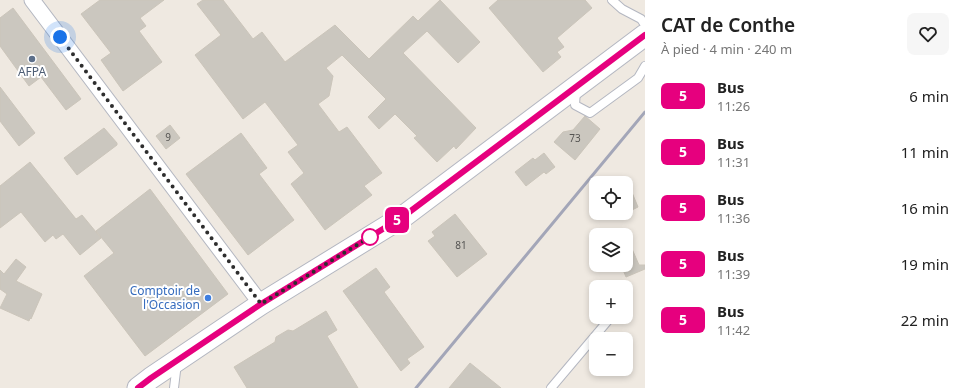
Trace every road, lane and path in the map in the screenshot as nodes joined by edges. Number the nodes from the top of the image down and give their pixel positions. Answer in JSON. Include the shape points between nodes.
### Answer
{"nodes":[{"id":1,"x":32,"y":0,"type":"edge"},
{"id":2,"x":612,"y":0,"type":"edge"},
{"id":3,"x":645,"y":25,"type":"edge"},
{"id":4,"x":645,"y":35,"type":"edge"},
{"id":5,"x":645,"y":66,"type":"edge"},
{"id":6,"x":577,"y":87,"type":"junction"},
{"id":7,"x":261,"y":304,"type":"junction"},
{"id":8,"x":605,"y":324,"type":"edge"},
{"id":9,"x":177,"y":360,"type":"junction"},
{"id":10,"x":138,"y":388,"type":"edge"},
{"id":11,"x":174,"y":388,"type":"edge"},
{"id":12,"x":551,"y":388,"type":"edge"}],
"edges":[{"from":1,"to":7,"type":"street"},
{"from":2,"to":3,"type":"lane","via":[[622,9],[641,19]]},
{"from":4,"to":6,"type":"street"},
{"from":5,"to":6,"type":"lane","via":[[638,78],[590,113],[574,105]]},
{"from":6,"to":7,"type":"street","via":[[404,216]]},
{"from":7,"to":9,"type":"street"},
{"from":8,"to":12,"type":"lane"},
{"from":9,"to":10,"type":"street"},
{"from":9,"to":11,"type":"lane"}]}
